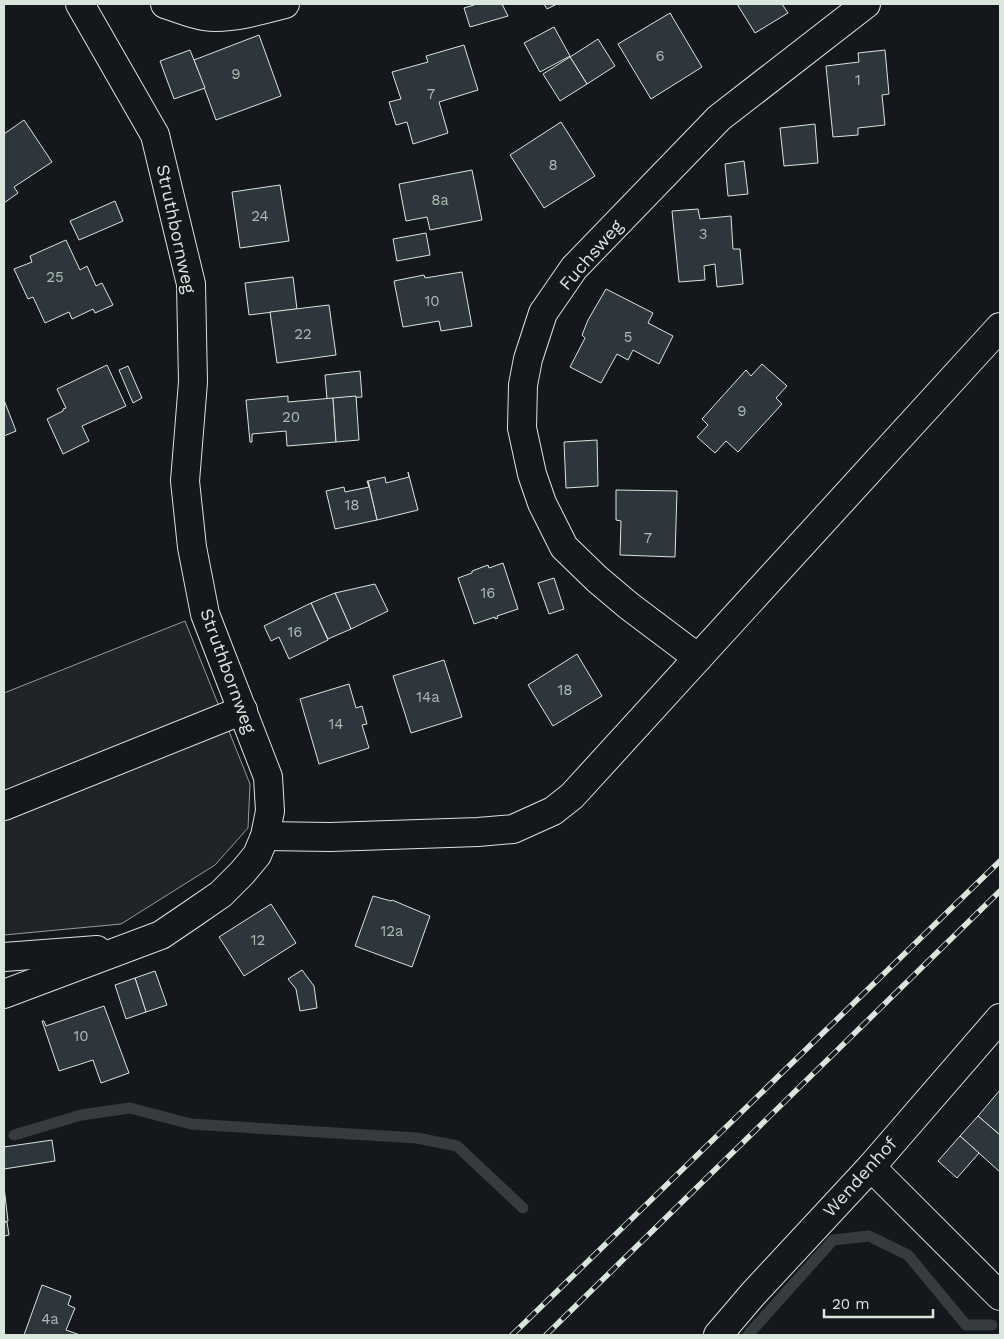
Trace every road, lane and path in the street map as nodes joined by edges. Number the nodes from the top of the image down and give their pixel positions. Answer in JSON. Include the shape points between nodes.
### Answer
{"nodes":[{"id":1,"x":80,"y":4,"type":"edge"},
{"id":2,"x":165,"y":4,"type":"edge"},
{"id":3,"x":285,"y":4,"type":"edge"},
{"id":4,"x":866,"y":4,"type":"edge"},
{"id":5,"x":1000,"y":326,"type":"edge"},
{"id":6,"x":698,"y":658,"type":"junction"},
{"id":7,"x":243,"y":710,"type":"junction"},
{"id":8,"x":4,"y":806,"type":"edge"},
{"id":9,"x":265,"y":836,"type":"junction"},
{"id":10,"x":126,"y":948,"type":"junction"},
{"id":11,"x":4,"y":957,"type":"edge"},
{"id":12,"x":4,"y":994,"type":"edge"},
{"id":13,"x":1000,"y":1018,"type":"edge"},
{"id":14,"x":871,"y":1166,"type":"junction"},
{"id":15,"x":1000,"y":1296,"type":"edge"},
{"id":16,"x":718,"y":1335,"type":"edge"}],
"edges":[{"from":1,"to":7,"type":"street","name":"Struthbornweg","via":[[155,135],[191,284],[193,382],[185,481],[192,546],[205,614]]},
{"from":2,"to":3,"type":"street","via":[[213,17]]},
{"from":4,"to":6,"type":"street","name":"Fuchsweg","via":[[719,118],[574,268],[543,313],[528,359],[523,385],[522,428],[542,504],[564,546],[623,601]]},
{"from":5,"to":6,"type":"street"},
{"from":6,"to":9,"type":"street","via":[[572,796],[531,822],[513,829],[478,832],[330,838]]},
{"from":7,"to":8,"type":"street"},
{"from":7,"to":9,"type":"street","name":"Struthbornweg","via":[[268,777],[270,811]]},
{"from":9,"to":10,"type":"street","name":"Struthbornweg","via":[[257,855],[221,894],[161,935]]},
{"from":10,"to":11,"type":"street"},
{"from":10,"to":12,"type":"street","name":"Struthbornweg"},
{"from":13,"to":14,"type":"street","name":"Wendenhof"},
{"from":14,"to":15,"type":"street"},
{"from":14,"to":16,"type":"street","name":"Wendenhof"}]}
